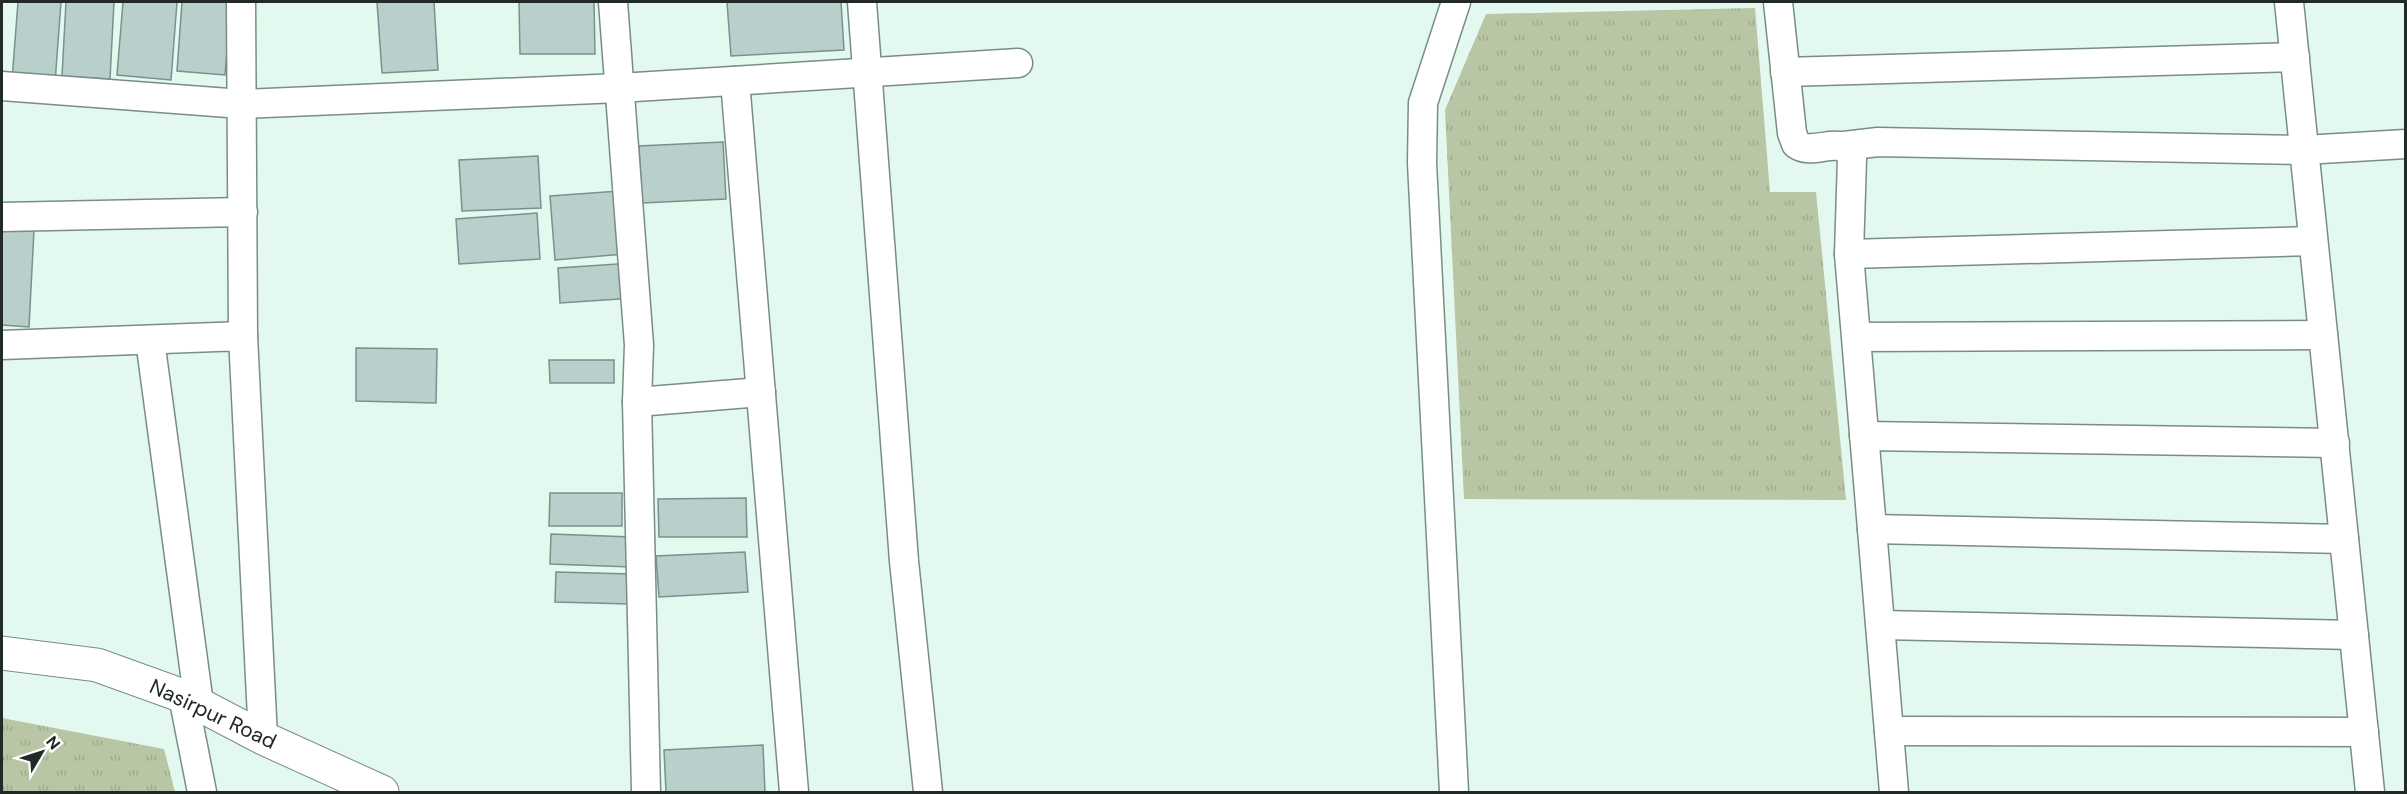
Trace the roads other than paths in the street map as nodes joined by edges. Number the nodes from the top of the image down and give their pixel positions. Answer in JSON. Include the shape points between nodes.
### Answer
{"nodes":[{"id":1,"x":241,"y":2,"type":"edge"},
{"id":2,"x":613,"y":2,"type":"edge"},
{"id":3,"x":862,"y":2,"type":"edge"},
{"id":4,"x":1456,"y":2,"type":"edge"},
{"id":5,"x":1778,"y":2,"type":"edge"},
{"id":6,"x":2289,"y":2,"type":"edge"},
{"id":7,"x":2295,"y":57,"type":"junction"},
{"id":8,"x":1018,"y":63,"type":"dead end"},
{"id":9,"x":1785,"y":72,"type":"junction"},
{"id":10,"x":868,"y":73,"type":"junction"},
{"id":11,"x":735,"y":81,"type":"junction"},
{"id":12,"x":2,"y":86,"type":"edge"},
{"id":13,"x":619,"y":88,"type":"junction"},
{"id":14,"x":242,"y":104,"type":"junction"},
{"id":15,"x":2406,"y":144,"type":"edge"},
{"id":16,"x":1844,"y":146,"type":"junction"},
{"id":17,"x":2304,"y":150,"type":"junction"},
{"id":18,"x":243,"y":212,"type":"junction"},
{"id":19,"x":2,"y":217,"type":"edge"},
{"id":20,"x":2313,"y":241,"type":"junction"},
{"id":21,"x":1850,"y":254,"type":"junction"},
{"id":22,"x":2324,"y":335,"type":"junction"},
{"id":23,"x":243,"y":336,"type":"junction"},
{"id":24,"x":1858,"y":337,"type":"junction"},
{"id":25,"x":150,"y":339,"type":"junction"},
{"id":26,"x":2,"y":345,"type":"edge"},
{"id":27,"x":761,"y":392,"type":"junction"},
{"id":28,"x":637,"y":402,"type":"junction"},
{"id":29,"x":1864,"y":436,"type":"junction"},
{"id":30,"x":2335,"y":443,"type":"junction"},
{"id":31,"x":1872,"y":529,"type":"junction"},
{"id":32,"x":2344,"y":539,"type":"junction"},
{"id":33,"x":1881,"y":625,"type":"junction"},
{"id":34,"x":2354,"y":635,"type":"junction"},
{"id":35,"x":2,"y":653,"type":"edge"},
{"id":36,"x":191,"y":700,"type":"junction"},
{"id":37,"x":1889,"y":731,"type":"junction"},
{"id":38,"x":2364,"y":732,"type":"junction"},
{"id":39,"x":263,"y":738,"type":"junction"},
{"id":40,"x":202,"y":792,"type":"edge"},
{"id":41,"x":381,"y":792,"type":"edge"},
{"id":42,"x":646,"y":792,"type":"edge"},
{"id":43,"x":794,"y":792,"type":"edge"},
{"id":44,"x":928,"y":792,"type":"edge"},
{"id":45,"x":1454,"y":792,"type":"edge"},
{"id":46,"x":1894,"y":792,"type":"edge"},
{"id":47,"x":2370,"y":792,"type":"edge"}],
"edges":[{"from":1,"to":14,"type":"street"},
{"from":2,"to":13,"type":"street"},
{"from":3,"to":10,"type":"street"},
{"from":4,"to":45,"type":"street","via":[[1423,103],[1422,163]]},
{"from":5,"to":9,"type":"street"},
{"from":6,"to":7,"type":"street"},
{"from":7,"to":9,"type":"street"},
{"from":7,"to":17,"type":"street"},
{"from":8,"to":10,"type":"street"},
{"from":9,"to":16,"type":"street","via":[[1796,144],[1811,150]]},
{"from":10,"to":11,"type":"street"},
{"from":10,"to":44,"type":"street","via":[[904,561]]},
{"from":11,"to":13,"type":"street"},
{"from":11,"to":27,"type":"street"},
{"from":12,"to":14,"type":"street"},
{"from":13,"to":14,"type":"street"},
{"from":13,"to":28,"type":"street","via":[[639,345]]},
{"from":14,"to":18,"type":"street"},
{"from":15,"to":17,"type":"street"},
{"from":16,"to":17,"type":"street","via":[[1878,142]]},
{"from":16,"to":21,"type":"street","via":[[1852,159]]},
{"from":17,"to":20,"type":"street"},
{"from":18,"to":19,"type":"street"},
{"from":18,"to":23,"type":"street"},
{"from":20,"to":21,"type":"street"},
{"from":20,"to":22,"type":"street"},
{"from":21,"to":24,"type":"street"},
{"from":22,"to":24,"type":"street"},
{"from":22,"to":30,"type":"street"},
{"from":23,"to":25,"type":"street"},
{"from":23,"to":39,"type":"street"},
{"from":24,"to":29,"type":"street"},
{"from":25,"to":26,"type":"street"},
{"from":25,"to":36,"type":"street"},
{"from":27,"to":28,"type":"street"},
{"from":27,"to":43,"type":"street"},
{"from":28,"to":42,"type":"street"},
{"from":29,"to":30,"type":"street"},
{"from":29,"to":31,"type":"street"},
{"from":30,"to":32,"type":"street"},
{"from":31,"to":32,"type":"street"},
{"from":31,"to":33,"type":"street"},
{"from":32,"to":34,"type":"street"},
{"from":33,"to":34,"type":"street"},
{"from":33,"to":37,"type":"street"},
{"from":34,"to":38,"type":"street"},
{"from":35,"to":36,"type":"street","name":"Nasirpur Road","via":[[97,665]]},
{"from":36,"to":39,"type":"street","name":"Nasirpur Road"},
{"from":36,"to":40,"type":"street"},
{"from":37,"to":38,"type":"street"},
{"from":37,"to":46,"type":"street"},
{"from":38,"to":47,"type":"street"},
{"from":39,"to":41,"type":"street","name":"Nasirpur Road"}]}
